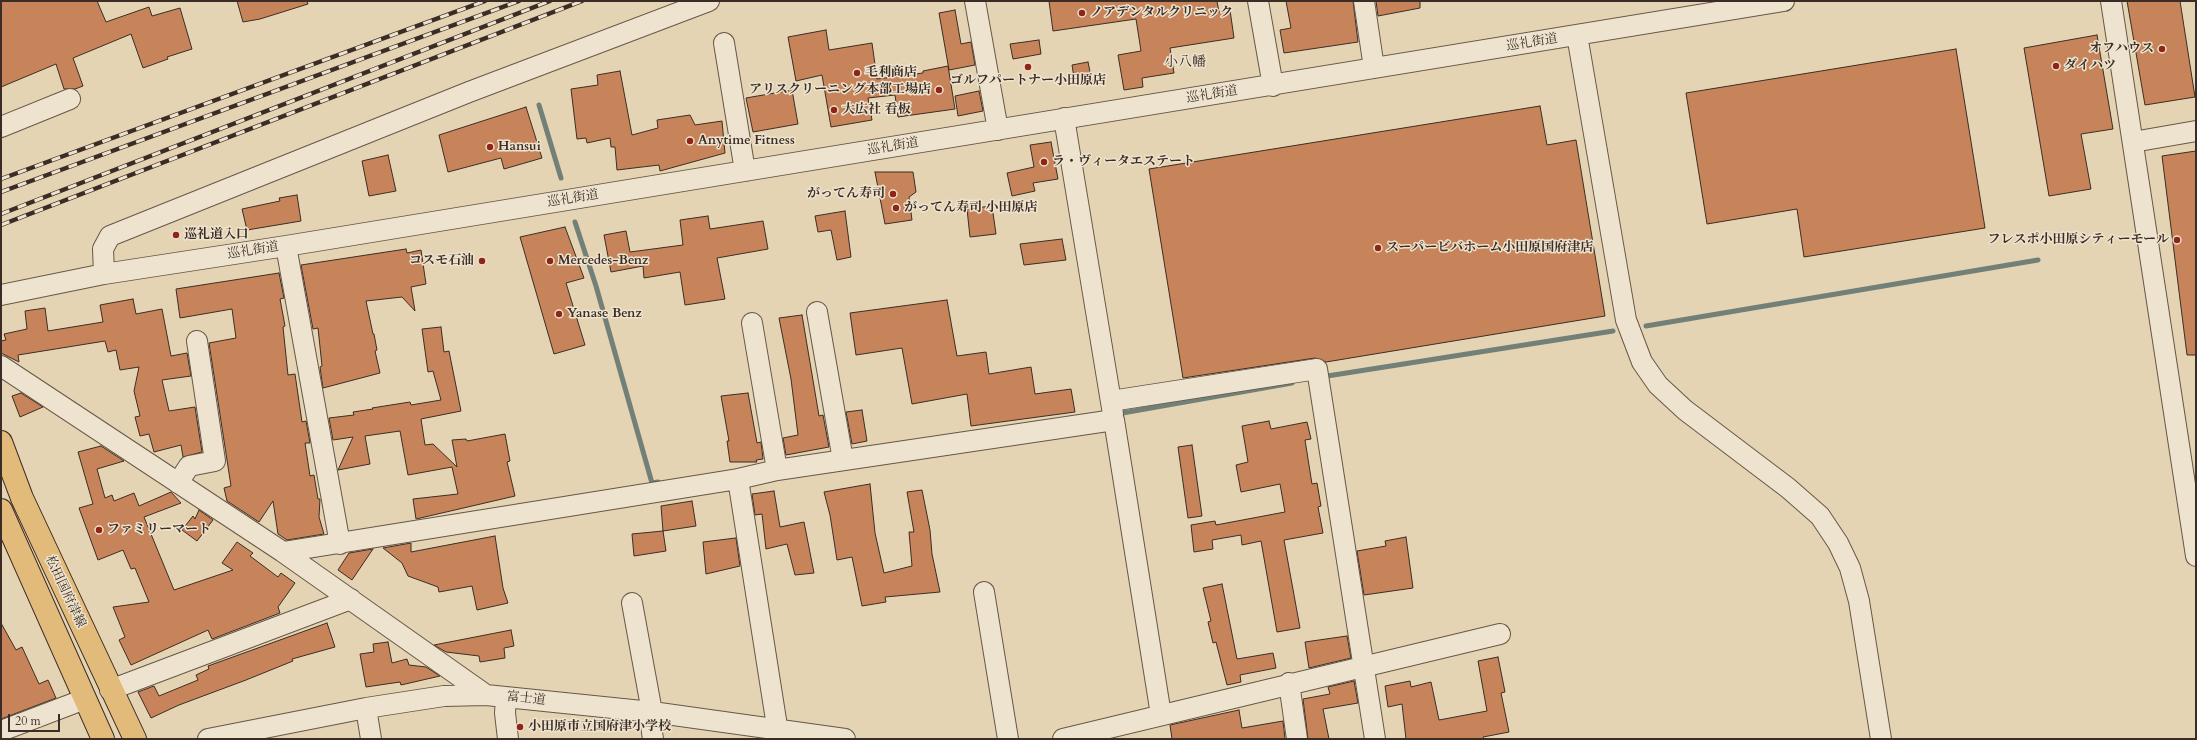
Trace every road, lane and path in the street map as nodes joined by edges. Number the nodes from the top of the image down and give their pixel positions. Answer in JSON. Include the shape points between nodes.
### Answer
{"nodes":[{"id":1,"x":709,"y":1,"type":"edge"},
{"id":2,"x":976,"y":1,"type":"edge"},
{"id":3,"x":1258,"y":1,"type":"edge"},
{"id":4,"x":1364,"y":1,"type":"edge"},
{"id":5,"x":1784,"y":1,"type":"edge"},
{"id":6,"x":2111,"y":1,"type":"edge"},
{"id":7,"x":1577,"y":35,"type":"junction"},
{"id":8,"x":724,"y":44,"type":"dead end"},
{"id":9,"x":1374,"y":68,"type":"junction"},
{"id":10,"x":1273,"y":86,"type":"junction"},
{"id":11,"x":70,"y":99,"type":"dead end"},
{"id":12,"x":1064,"y":118,"type":"junction"},
{"id":13,"x":1,"y":127,"type":"edge"},
{"id":14,"x":998,"y":130,"type":"junction"},
{"id":15,"x":2196,"y":131,"type":"edge"},
{"id":16,"x":2133,"y":142,"type":"junction"},
{"id":17,"x":746,"y":171,"type":"junction"},
{"id":18,"x":286,"y":246,"type":"junction"},
{"id":19,"x":104,"y":274,"type":"junction"},
{"id":20,"x":1,"y":295,"type":"edge"},
{"id":21,"x":817,"y":312,"type":"dead end"},
{"id":22,"x":752,"y":323,"type":"dead end"},
{"id":23,"x":197,"y":342,"type":"dead end"},
{"id":24,"x":1,"y":366,"type":"edge"},
{"id":25,"x":1112,"y":411,"type":"junction"},
{"id":26,"x":1,"y":442,"type":"edge"},
{"id":27,"x":843,"y":460,"type":"junction"},
{"id":28,"x":777,"y":470,"type":"junction"},
{"id":29,"x":738,"y":479,"type":"junction"},
{"id":30,"x":178,"y":483,"type":"junction"},
{"id":31,"x":1,"y":510,"type":"edge"},
{"id":32,"x":340,"y":544,"type":"junction"},
{"id":33,"x":283,"y":552,"type":"junction"},
{"id":34,"x":2196,"y":556,"type":"edge"},
{"id":35,"x":984,"y":592,"type":"dead end"},
{"id":36,"x":351,"y":599,"type":"junction"},
{"id":37,"x":632,"y":603,"type":"dead end"},
{"id":38,"x":1500,"y":634,"type":"dead end"},
{"id":39,"x":1364,"y":668,"type":"junction"},
{"id":40,"x":1289,"y":683,"type":"junction"},
{"id":41,"x":110,"y":690,"type":"junction"},
{"id":42,"x":486,"y":695,"type":"junction"},
{"id":43,"x":506,"y":697,"type":"junction"},
{"id":44,"x":85,"y":699,"type":"junction"},
{"id":45,"x":366,"y":708,"type":"junction"},
{"id":46,"x":650,"y":712,"type":"junction"},
{"id":47,"x":1161,"y":715,"type":"junction"},
{"id":48,"x":1,"y":731,"type":"edge"},
{"id":49,"x":779,"y":734,"type":"edge"},
{"id":50,"x":103,"y":739,"type":"edge"},
{"id":51,"x":135,"y":739,"type":"edge"},
{"id":52,"x":208,"y":739,"type":"edge"},
{"id":53,"x":371,"y":739,"type":"edge"},
{"id":54,"x":508,"y":739,"type":"edge"},
{"id":55,"x":653,"y":739,"type":"edge"},
{"id":56,"x":845,"y":739,"type":"edge"},
{"id":57,"x":1008,"y":739,"type":"edge"},
{"id":58,"x":1063,"y":739,"type":"edge"},
{"id":59,"x":1297,"y":739,"type":"edge"},
{"id":60,"x":1375,"y":739,"type":"edge"},
{"id":61,"x":1881,"y":739,"type":"edge"}],
"edges":[{"from":1,"to":19,"type":"street","via":[[469,92],[110,236],[103,250]]},
{"from":2,"to":14,"type":"street"},
{"from":3,"to":10,"type":"street"},
{"from":4,"to":9,"type":"street"},
{"from":5,"to":7,"type":"street","name":"巡礼街道"},
{"from":6,"to":16,"type":"street"},
{"from":7,"to":9,"type":"street","name":"巡礼街道"},
{"from":7,"to":61,"type":"street","via":[[1626,320],[1642,362],[1658,385],[1685,410],[1788,488],[1820,516],[1838,543],[1850,568],[1859,602]]},
{"from":8,"to":17,"type":"street"},
{"from":9,"to":10,"type":"street","name":"巡礼街道"},
{"from":10,"to":12,"type":"street","name":"巡礼街道"},
{"from":11,"to":13,"type":"street"},
{"from":12,"to":14,"type":"street","name":"巡礼街道"},
{"from":12,"to":25,"type":"street"},
{"from":14,"to":17,"type":"street","name":"巡礼街道"},
{"from":15,"to":16,"type":"street"},
{"from":16,"to":34,"type":"street"},
{"from":17,"to":18,"type":"street","name":"巡礼街道"},
{"from":18,"to":19,"type":"street","name":"巡礼街道"},
{"from":18,"to":32,"type":"street"},
{"from":19,"to":20,"type":"street","name":"巡礼街道"},
{"from":21,"to":27,"type":"street"},
{"from":22,"to":28,"type":"street"},
{"from":23,"to":30,"type":"street","via":[[214,461],[189,466]]},
{"from":24,"to":30,"type":"street"},
{"from":25,"to":27,"type":"street"},
{"from":25,"to":39,"type":"street","via":[[1317,369]]},
{"from":25,"to":47,"type":"street"},
{"from":26,"to":41,"type":"main road","name":"松田国府津線","via":[[22,498]]},
{"from":27,"to":28,"type":"street"},
{"from":28,"to":29,"type":"street"},
{"from":29,"to":32,"type":"street"},
{"from":29,"to":49,"type":"street"},
{"from":30,"to":33,"type":"street"},
{"from":31,"to":44,"type":"main road","name":"松田国府津線"},
{"from":32,"to":33,"type":"street"},
{"from":33,"to":36,"type":"street"},
{"from":35,"to":57,"type":"street"},
{"from":36,"to":41,"type":"street"},
{"from":36,"to":42,"type":"street"},
{"from":37,"to":46,"type":"street"},
{"from":38,"to":39,"type":"street"},
{"from":39,"to":40,"type":"street"},
{"from":39,"to":60,"type":"street"},
{"from":40,"to":47,"type":"street"},
{"from":40,"to":59,"type":"street"},
{"from":41,"to":51,"type":"main road","name":"松田国府津線"},
{"from":42,"to":43,"type":"street","name":"富士道"},
{"from":42,"to":45,"type":"street","name":"富士道","via":[[444,696]]},
{"from":43,"to":46,"type":"street","name":"富士道"},
{"from":43,"to":54,"type":"street"},
{"from":44,"to":48,"type":"street"},
{"from":44,"to":50,"type":"main road","name":"松田国府津線"},
{"from":45,"to":52,"type":"street","name":"富士道"},
{"from":45,"to":53,"type":"street"},
{"from":46,"to":49,"type":"street","name":"富士道"},
{"from":46,"to":55,"type":"street"},
{"from":47,"to":58,"type":"street"},
{"from":49,"to":56,"type":"street","name":"富士道"}]}
